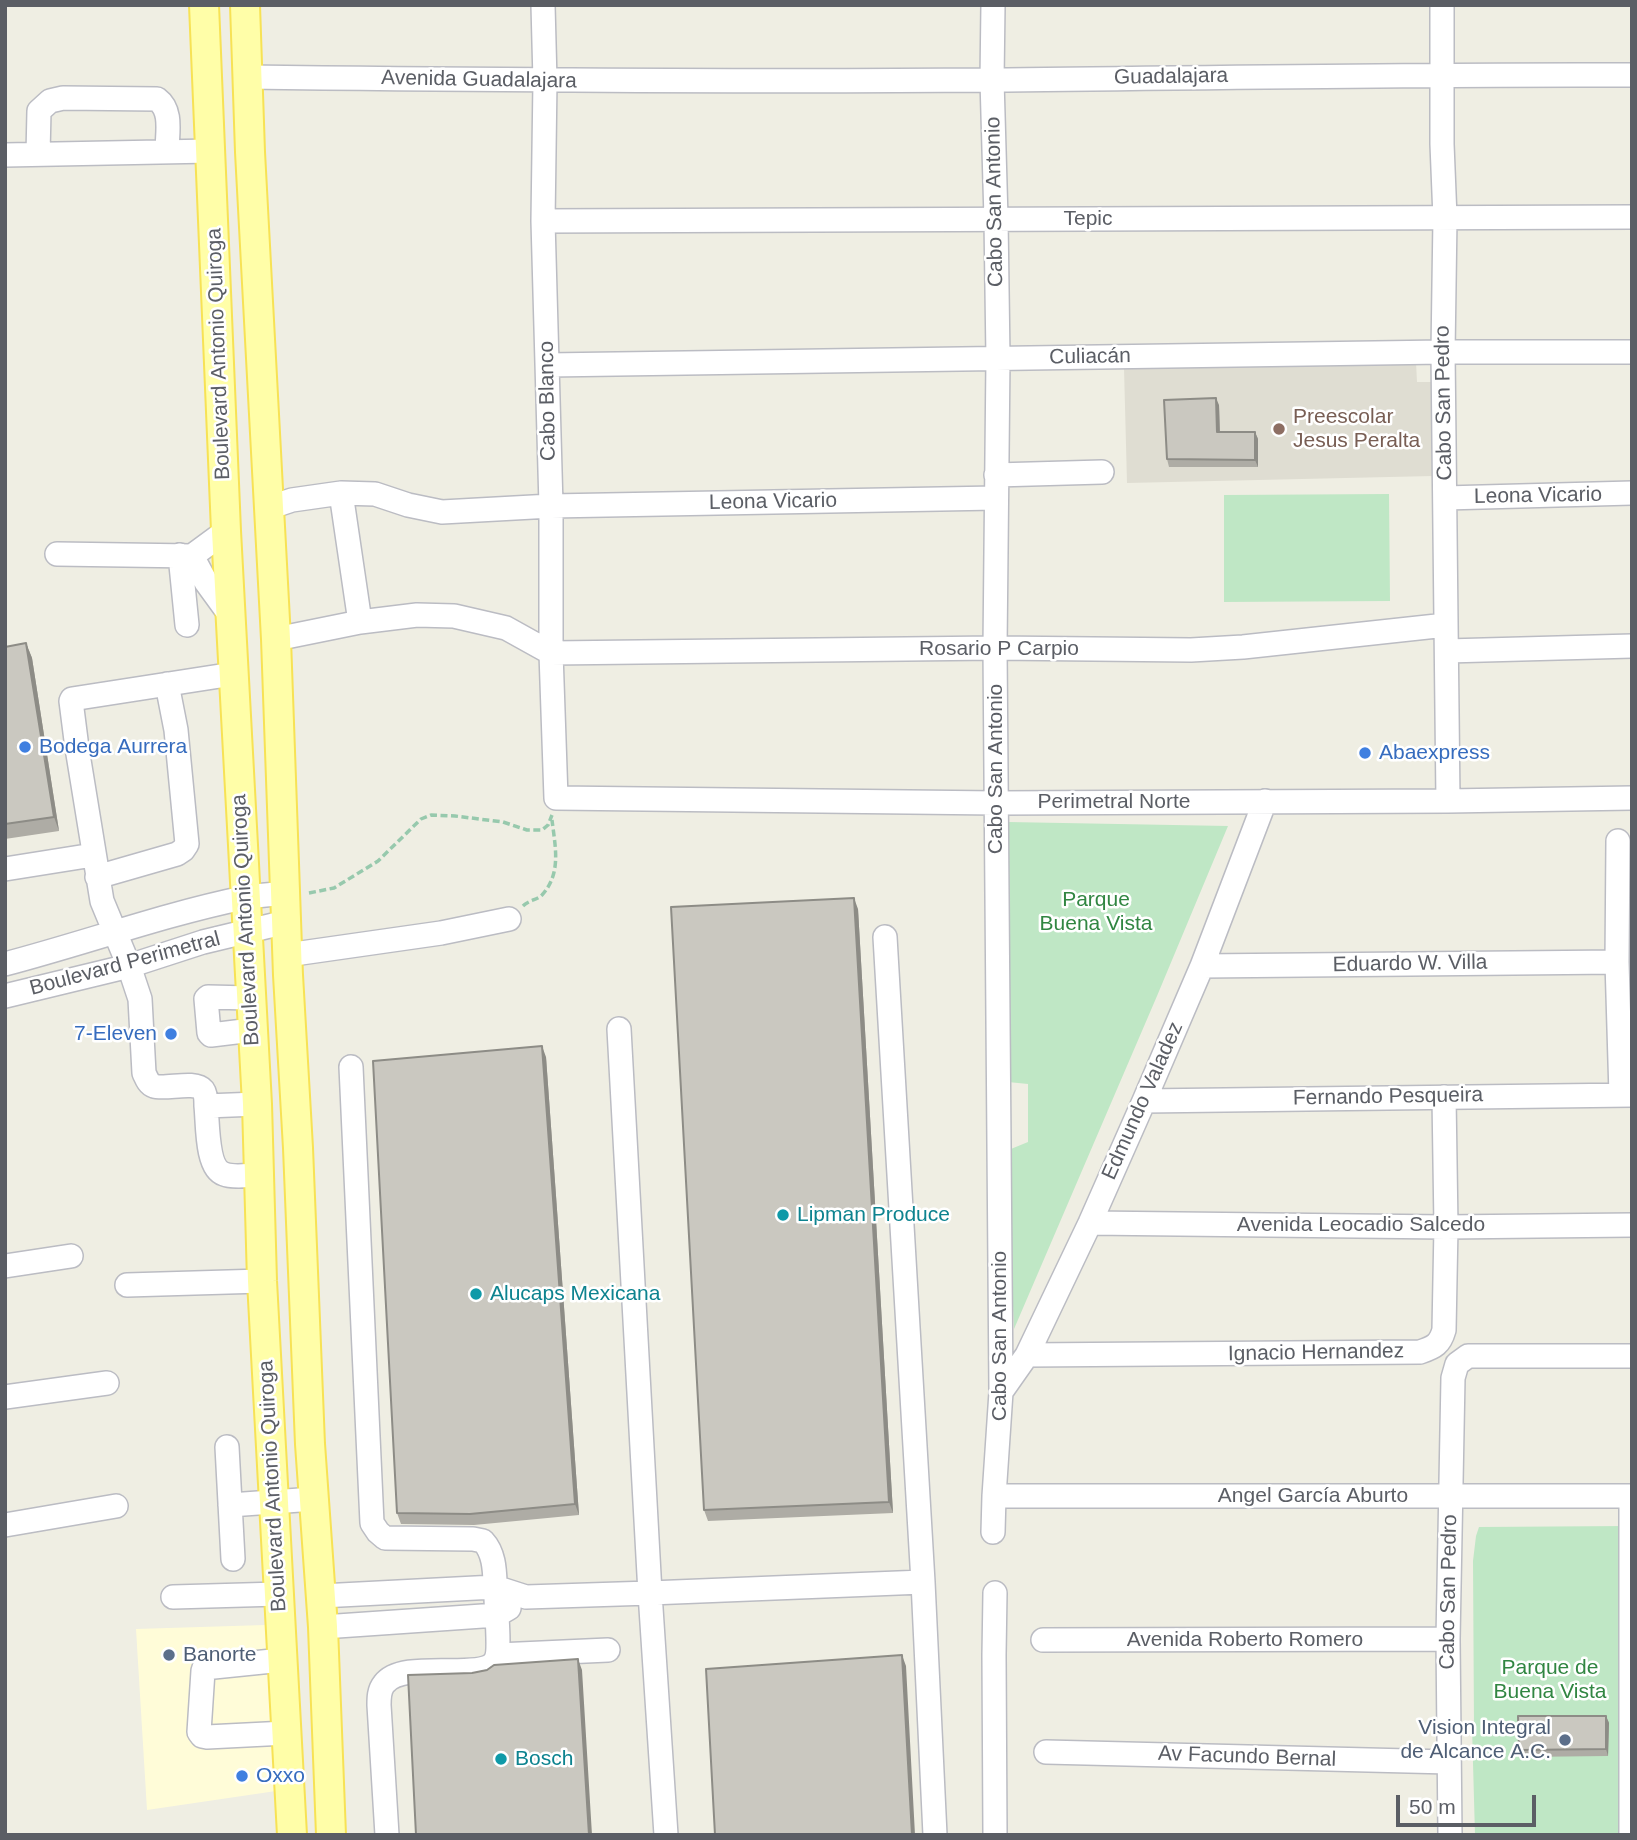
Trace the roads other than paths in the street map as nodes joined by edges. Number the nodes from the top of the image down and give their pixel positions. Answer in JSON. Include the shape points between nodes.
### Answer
{"nodes":[{"id":1,"x":204,"y":5,"type":"edge"},
{"id":2,"x":245,"y":5,"type":"edge"},
{"id":3,"x":543,"y":5,"type":"edge"},
{"id":4,"x":993,"y":5,"type":"edge"},
{"id":5,"x":1442,"y":5,"type":"edge"},
{"id":6,"x":1442,"y":74,"type":"junction"},
{"id":7,"x":1632,"y":75,"type":"edge"},
{"id":8,"x":247,"y":77,"type":"junction"},
{"id":9,"x":992,"y":80,"type":"junction"},
{"id":10,"x":545,"y":81,"type":"junction"},
{"id":11,"x":711,"y":81,"type":"joint"},
{"id":12,"x":211,"y":151,"type":"junction"},
{"id":13,"x":167,"y":152,"type":"junction"},
{"id":14,"x":38,"y":154,"type":"junction"},
{"id":15,"x":5,"y":155,"type":"edge"},
{"id":16,"x":1632,"y":217,"type":"edge"},
{"id":17,"x":1445,"y":218,"type":"junction"},
{"id":18,"x":996,"y":219,"type":"junction"},
{"id":19,"x":543,"y":221,"type":"junction"},
{"id":20,"x":1443,"y":352,"type":"junction"},
{"id":21,"x":1632,"y":352,"type":"edge"},
{"id":22,"x":998,"y":358,"type":"junction"},
{"id":23,"x":548,"y":365,"type":"junction"},
{"id":24,"x":1102,"y":472,"type":"dead end"},
{"id":25,"x":996,"y":486,"type":"junction"},
{"id":26,"x":341,"y":493,"type":"junction"},
{"id":27,"x":1632,"y":493,"type":"edge"},
{"id":28,"x":1445,"y":498,"type":"junction"},
{"id":29,"x":551,"y":506,"type":"junction"},
{"id":30,"x":268,"y":508,"type":"junction"},
{"id":31,"x":226,"y":531,"type":"junction"},
{"id":32,"x":57,"y":554,"type":"dead end"},
{"id":33,"x":186,"y":556,"type":"junction"},
{"id":34,"x":230,"y":615,"type":"junction"},
{"id":35,"x":360,"y":622,"type":"junction"},
{"id":36,"x":187,"y":625,"type":"dead end"},
{"id":37,"x":1446,"y":625,"type":"junction"},
{"id":38,"x":275,"y":639,"type":"junction"},
{"id":39,"x":1632,"y":646,"type":"edge"},
{"id":40,"x":995,"y":648,"type":"junction"},
{"id":41,"x":1447,"y":651,"type":"junction"},
{"id":42,"x":551,"y":653,"type":"junction"},
{"id":43,"x":233,"y":674,"type":"junction"},
{"id":44,"x":167,"y":684,"type":"junction"},
{"id":45,"x":1632,"y":798,"type":"edge"},
{"id":46,"x":1265,"y":801,"type":"junction"},
{"id":47,"x":1448,"y":801,"type":"junction"},
{"id":48,"x":997,"y":803,"type":"junction"},
{"id":49,"x":554,"y":807,"type":"joint"},
{"id":50,"x":1618,"y":841,"type":"dead end"},
{"id":51,"x":95,"y":866,"type":"junction"},
{"id":52,"x":5,"y":869,"type":"edge"},
{"id":53,"x":1625,"y":886,"type":"edge"},
{"id":54,"x":285,"y":893,"type":"junction"},
{"id":55,"x":245,"y":898,"type":"junction"},
{"id":56,"x":509,"y":919,"type":"road end"},
{"id":57,"x":286,"y":922,"type":"junction"},
{"id":58,"x":247,"y":930,"type":"junction"},
{"id":59,"x":114,"y":932,"type":"junction"},
{"id":60,"x":885,"y":937,"type":"dead end"},
{"id":61,"x":287,"y":955,"type":"junction"},
{"id":62,"x":1618,"y":962,"type":"junction"},
{"id":63,"x":5,"y":964,"type":"edge"},
{"id":64,"x":1202,"y":965,"type":"junction"},
{"id":65,"x":129,"y":967,"type":"junction"},
{"id":66,"x":5,"y":996,"type":"edge"},
{"id":67,"x":250,"y":998,"type":"junction"},
{"id":68,"x":619,"y":1029,"type":"dead end"},
{"id":69,"x":252,"y":1030,"type":"junction"},
{"id":70,"x":351,"y":1067,"type":"dead end"},
{"id":71,"x":1626,"y":1095,"type":"edge"},
{"id":72,"x":1444,"y":1097,"type":"junction"},
{"id":73,"x":1144,"y":1101,"type":"junction"},
{"id":74,"x":257,"y":1104,"type":"junction"},
{"id":75,"x":206,"y":1106,"type":"junction"},
{"id":76,"x":258,"y":1175,"type":"junction"},
{"id":77,"x":1090,"y":1223,"type":"junction"},
{"id":78,"x":1632,"y":1224,"type":"edge"},
{"id":79,"x":1446,"y":1227,"type":"junction"},
{"id":80,"x":71,"y":1256,"type":"dead end"},
{"id":81,"x":5,"y":1266,"type":"edge"},
{"id":82,"x":262,"y":1281,"type":"junction"},
{"id":83,"x":127,"y":1285,"type":"dead end"},
{"id":84,"x":1027,"y":1355,"type":"junction"},
{"id":85,"x":1632,"y":1356,"type":"edge"},
{"id":86,"x":107,"y":1383,"type":"dead end"},
{"id":87,"x":1001,"y":1392,"type":"junction"},
{"id":88,"x":5,"y":1397,"type":"edge"},
{"id":89,"x":227,"y":1447,"type":"dead end"},
{"id":90,"x":994,"y":1496,"type":"junction"},
{"id":91,"x":1451,"y":1496,"type":"junction"},
{"id":92,"x":1631,"y":1496,"type":"edge"},
{"id":93,"x":314,"y":1499,"type":"junction"},
{"id":94,"x":274,"y":1503,"type":"junction"},
{"id":95,"x":230,"y":1505,"type":"junction"},
{"id":96,"x":116,"y":1506,"type":"dead end"},
{"id":97,"x":5,"y":1525,"type":"edge"},
{"id":98,"x":993,"y":1532,"type":"dead end"},
{"id":99,"x":233,"y":1559,"type":"dead end"},
{"id":100,"x":923,"y":1582,"type":"junction"},
{"id":101,"x":495,"y":1587,"type":"junction"},
{"id":102,"x":650,"y":1592,"type":"junction"},
{"id":103,"x":995,"y":1593,"type":"dead end"},
{"id":104,"x":279,"y":1594,"type":"junction"},
{"id":105,"x":321,"y":1596,"type":"junction"},
{"id":106,"x":173,"y":1597,"type":"dead end"},
{"id":107,"x":526,"y":1597,"type":"junction"},
{"id":108,"x":497,"y":1615,"type":"junction"},
{"id":109,"x":323,"y":1627,"type":"junction"},
{"id":110,"x":1631,"y":1637,"type":"edge"},
{"id":111,"x":1043,"y":1640,"type":"dead end"},
{"id":112,"x":1448,"y":1640,"type":"junction"},
{"id":113,"x":608,"y":1650,"type":"dead end"},
{"id":114,"x":498,"y":1655,"type":"junction"},
{"id":115,"x":282,"y":1660,"type":"junction"},
{"id":116,"x":286,"y":1733,"type":"junction"},
{"id":117,"x":1631,"y":1750,"type":"edge"},
{"id":118,"x":1046,"y":1752,"type":"dead end"},
{"id":119,"x":1449,"y":1762,"type":"junction"},
{"id":120,"x":292,"y":1835,"type":"edge"},
{"id":121,"x":331,"y":1835,"type":"edge"},
{"id":122,"x":387,"y":1835,"type":"edge"},
{"id":123,"x":666,"y":1835,"type":"edge"},
{"id":124,"x":935,"y":1835,"type":"edge"},
{"id":125,"x":995,"y":1835,"type":"edge"},
{"id":126,"x":1450,"y":1835,"type":"edge"},
{"id":127,"x":1631,"y":1835,"type":"edge"}],
"edges":[{"from":1,"to":12,"type":"main road","name":"Boulevard Antonio Quiroga"},
{"from":2,"to":8,"type":"main road","name":"Boulevard Antonio Quiroga"},
{"from":3,"to":10,"type":"street","name":"Cabo Blanco"},
{"from":4,"to":9,"type":"street","name":"Cabo San Antonio"},
{"from":5,"to":6,"type":"street","name":"Cabo San Pedro"},
{"from":6,"to":7,"type":"street","name":"Guadalajara"},
{"from":6,"to":9,"type":"street","name":"Guadalajara"},
{"from":6,"to":17,"type":"street","name":"Cabo San Pedro"},
{"from":8,"to":10,"type":"street","name":"Avenida Guadalajara"},
{"from":8,"to":30,"type":"main road","name":"Boulevard Antonio Quiroga"},
{"from":9,"to":11,"type":"street","name":"Guadalajara"},
{"from":9,"to":18,"type":"street","name":"Cabo San Antonio"},
{"from":10,"to":11,"type":"street","name":"Avenida Guadalajara"},
{"from":10,"to":19,"type":"street","name":"Cabo Blanco"},
{"from":12,"to":13,"type":"street"},
{"from":12,"to":31,"type":"main road","name":"Boulevard Antonio Quiroga"},
{"from":13,"to":14,"type":"street"},
{"from":13,"to":14,"type":"street","via":[[168,116],[157,99],[63,98],[39,111]]},
{"from":14,"to":15,"type":"street"},
{"from":16,"to":17,"type":"street","name":"Tepic"},
{"from":17,"to":18,"type":"street","name":"Tepic"},
{"from":17,"to":20,"type":"street","name":"Cabo San Pedro"},
{"from":18,"to":19,"type":"street","name":"Tepic"},
{"from":18,"to":22,"type":"street","name":"Cabo San Antonio"},
{"from":19,"to":23,"type":"street","name":"Cabo Blanco"},
{"from":20,"to":21,"type":"street","name":"Culiacán"},
{"from":20,"to":22,"type":"street","name":"Culiacán"},
{"from":20,"to":28,"type":"street","name":"Cabo San Pedro"},
{"from":22,"to":23,"type":"street","name":"Culiacán"},
{"from":22,"to":25,"type":"street","name":"Cabo San Antonio"},
{"from":23,"to":29,"type":"street","name":"Cabo Blanco"},
{"from":24,"to":25,"type":"street","name":"Leona Vicario"},
{"from":25,"to":29,"type":"street","name":"Leona Vicario"},
{"from":25,"to":40,"type":"street","name":"Cabo San Antonio"},
{"from":26,"to":29,"type":"street","name":"Leona Vicario","via":[[375,494],[442,512]]},
{"from":26,"to":30,"type":"street","name":"Leona Vicario"},
{"from":26,"to":35,"type":"street"},
{"from":27,"to":28,"type":"street","name":"Leona Vicario"},
{"from":28,"to":37,"type":"street","name":"Cabo San Pedro"},
{"from":29,"to":42,"type":"street","name":"Cabo Blanco"},
{"from":30,"to":38,"type":"main road","name":"Boulevard Antonio Quiroga"},
{"from":31,"to":33,"type":"street"},
{"from":31,"to":34,"type":"main road","name":"Boulevard Antonio Quiroga"},
{"from":32,"to":33,"type":"street"},
{"from":33,"to":34,"type":"street"},
{"from":33,"to":36,"type":"street"},
{"from":34,"to":43,"type":"main road","name":"Boulevard Antonio Quiroga"},
{"from":35,"to":38,"type":"street"},
{"from":35,"to":42,"type":"street","via":[[454,616],[506,628]]},
{"from":37,"to":40,"type":"street","name":"Rosario P Carpio","via":[[1219,649]]},
{"from":37,"to":41,"type":"street","name":"Cabo San Pedro"},
{"from":38,"to":54,"type":"main road","name":"Boulevard Antonio Quiroga"},
{"from":39,"to":41,"type":"street"},
{"from":40,"to":42,"type":"street","name":"Rosario P Carpio"},
{"from":40,"to":48,"type":"street","name":"Cabo San Antonio"},
{"from":41,"to":47,"type":"street","name":"Cabo San Pedro"},
{"from":42,"to":49,"type":"street","name":"Cabo Blanco"},
{"from":43,"to":44,"type":"street"},
{"from":43,"to":55,"type":"main road","name":"Boulevard Antonio Quiroga"},
{"from":44,"to":51,"type":"street","via":[[187,844],[177,854]]},
{"from":44,"to":51,"type":"street","via":[[71,701]]},
{"from":45,"to":47,"type":"street","name":"Perimetral Norte"},
{"from":46,"to":47,"type":"street","name":"Perimetral Norte"},
{"from":46,"to":48,"type":"street","name":"Perimetral Norte"},
{"from":46,"to":64,"type":"street","name":"Edmundo Valadez"},
{"from":48,"to":49,"type":"street","name":"Perimetral Norte","via":[[558,799]]},
{"from":48,"to":87,"type":"street","name":"Cabo San Antonio"},
{"from":50,"to":53,"type":"street"},
{"from":51,"to":52,"type":"street"},
{"from":51,"to":59,"type":"street"},
{"from":53,"to":62,"type":"street"},
{"from":54,"to":55,"type":"street","name":"Boulevard Perimetral"},
{"from":54,"to":57,"type":"main road","name":"Boulevard Antonio Quiroga"},
{"from":55,"to":58,"type":"main road","name":"Boulevard Antonio Quiroga"},
{"from":55,"to":59,"type":"street","name":"Boulevard Perimetral"},
{"from":56,"to":61,"type":"street"},
{"from":57,"to":58,"type":"street","name":"Boulevard Perimetral"},
{"from":57,"to":61,"type":"main road","name":"Boulevard Antonio Quiroga"},
{"from":58,"to":65,"type":"street","name":"Boulevard Perimetral"},
{"from":58,"to":67,"type":"main road","name":"Boulevard Antonio Quiroga"},
{"from":59,"to":63,"type":"street","name":"Boulevard Perimetral"},
{"from":59,"to":65,"type":"street"},
{"from":60,"to":100,"type":"street"},
{"from":61,"to":93,"type":"main road","name":"Boulevard Antonio Quiroga"},
{"from":62,"to":64,"type":"street","name":"Eduardo W. Villa"},
{"from":62,"to":71,"type":"street"},
{"from":64,"to":73,"type":"street","name":"Edmundo Valadez"},
{"from":65,"to":66,"type":"street","name":"Boulevard Perimetral"},
{"from":65,"to":75,"type":"street","via":[[140,999],[147,1080],[153,1086],[202,1089]]},
{"from":67,"to":69,"type":"main road","name":"Boulevard Antonio Quiroga"},
{"from":67,"to":69,"type":"street","via":[[206,999],[211,1035]]},
{"from":68,"to":102,"type":"street"},
{"from":69,"to":74,"type":"main road","name":"Boulevard Antonio Quiroga"},
{"from":70,"to":101,"type":"street","via":[[372,1523],[385,1538],[483,1541],[493,1555]]},
{"from":71,"to":72,"type":"street","name":"Fernando Pesqueira"},
{"from":72,"to":73,"type":"street","name":"Fernando Pesqueira"},
{"from":72,"to":79,"type":"street","name":"Ignacio Hernandez"},
{"from":73,"to":77,"type":"street","name":"Edmundo Valadez"},
{"from":74,"to":75,"type":"street"},
{"from":74,"to":76,"type":"main road","name":"Boulevard Antonio Quiroga"},
{"from":75,"to":76,"type":"street","via":[[211,1159],[217,1171]]},
{"from":76,"to":82,"type":"main road","name":"Boulevard Antonio Quiroga"},
{"from":77,"to":79,"type":"street","name":"Avenida Leocadio Salcedo"},
{"from":77,"to":84,"type":"street","name":"Edmundo Valadez"},
{"from":78,"to":79,"type":"street","name":"Avenida Leocadio Salcedo"},
{"from":79,"to":84,"type":"street","name":"Ignacio Hernandez","via":[[1444,1330],[1441,1340],[1420,1352]]},
{"from":80,"to":81,"type":"street"},
{"from":82,"to":83,"type":"street"},
{"from":82,"to":94,"type":"main road","name":"Boulevard Antonio Quiroga"},
{"from":84,"to":87,"type":"street","name":"Edmundo Valadez"},
{"from":85,"to":91,"type":"street","name":"Cabo San Pedro","via":[[1468,1356],[1457,1364]]},
{"from":86,"to":88,"type":"street"},
{"from":87,"to":90,"type":"street","name":"Cabo San Antonio"},
{"from":89,"to":95,"type":"street"},
{"from":90,"to":91,"type":"street","name":"Angel García Aburto"},
{"from":90,"to":98,"type":"street","name":"Cabo San Antonio"},
{"from":91,"to":92,"type":"street","name":"Angel García Aburto"},
{"from":91,"to":112,"type":"street","name":"Cabo San Pedro"},
{"from":92,"to":110,"type":"street"},
{"from":93,"to":94,"type":"street"},
{"from":93,"to":105,"type":"main road","name":"Boulevard Antonio Quiroga"},
{"from":94,"to":95,"type":"street"},
{"from":94,"to":104,"type":"main road","name":"Boulevard Antonio Quiroga"},
{"from":95,"to":99,"type":"street"},
{"from":96,"to":97,"type":"street"},
{"from":100,"to":102,"type":"street"},
{"from":100,"to":124,"type":"street"},
{"from":101,"to":105,"type":"street"},
{"from":101,"to":107,"type":"street"},
{"from":101,"to":108,"type":"street"},
{"from":102,"to":107,"type":"street"},
{"from":102,"to":123,"type":"street"},
{"from":103,"to":125,"type":"street"},
{"from":104,"to":106,"type":"street"},
{"from":104,"to":115,"type":"main road","name":"Boulevard Antonio Quiroga"},
{"from":105,"to":109,"type":"main road","name":"Boulevard Antonio Quiroga"},
{"from":107,"to":108,"type":"street"},
{"from":108,"to":109,"type":"street"},
{"from":108,"to":114,"type":"street"},
{"from":109,"to":121,"type":"main road","name":"Boulevard Antonio Quiroga"},
{"from":110,"to":117,"type":"street"},
{"from":111,"to":112,"type":"street","name":"Avenida Roberto Romero"},
{"from":112,"to":119,"type":"street","name":"Cabo San Pedro"},
{"from":113,"to":114,"type":"street"},
{"from":114,"to":122,"type":"street","via":[[494,1664],[483,1669],[403,1673],[384,1684],[379,1705]]},
{"from":115,"to":116,"type":"main road","name":"Boulevard Antonio Quiroga"},
{"from":115,"to":116,"type":"street","via":[[204,1668],[199,1732],[207,1737]]},
{"from":116,"to":120,"type":"main road","name":"Boulevard Antonio Quiroga"},
{"from":117,"to":127,"type":"street"},
{"from":118,"to":119,"type":"street","name":"Av Facundo Bernal"},
{"from":119,"to":126,"type":"street","name":"Cabo San Pedro"}]}
